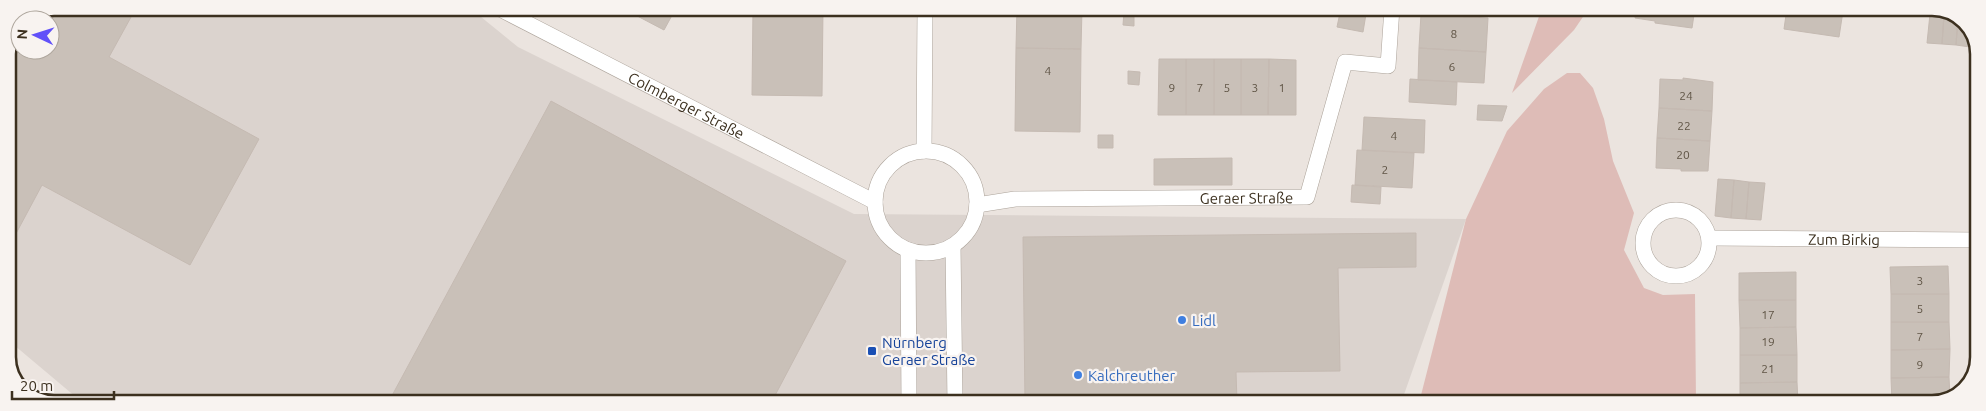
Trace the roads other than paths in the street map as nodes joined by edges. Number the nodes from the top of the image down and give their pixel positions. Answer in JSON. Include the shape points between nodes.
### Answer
{"nodes":[{"id":1,"x":514,"y":16,"type":"edge"},
{"id":2,"x":926,"y":16,"type":"edge"},
{"id":3,"x":1391,"y":16,"type":"edge"},
{"id":4,"x":924,"y":151,"type":"junction"},
{"id":5,"x":875,"y":202,"type":"junction"},
{"id":6,"x":977,"y":205,"type":"junction"},
{"id":7,"x":1709,"y":238,"type":"junction"},
{"id":8,"x":1970,"y":240,"type":"edge"},
{"id":9,"x":953,"y":246,"type":"junction"},
{"id":10,"x":908,"y":250,"type":"junction"},
{"id":11,"x":910,"y":395,"type":"edge"},
{"id":12,"x":956,"y":395,"type":"edge"}],
"edges":[{"from":1,"to":5,"type":"street","name":"Colmberger Straße"},
{"from":2,"to":4,"type":"street"},
{"from":3,"to":6,"type":"street","name":"Geraer Straße","via":[[1388,66],[1345,62],[1307,196],[1015,199]]},
{"from":4,"to":5,"type":"street","via":[[899,158],[889,166],[876,189]]},
{"from":4,"to":6,"type":"street","via":[[951,157],[962,166],[976,191]]},
{"from":5,"to":10,"type":"street","via":[[877,218],[884,232]]},
{"from":6,"to":9,"type":"street","via":[[965,235]]},
{"from":7,"to":7,"type":"street","via":[[1698,218],[1688,212],[1671,211],[1650,223],[1644,248],[1653,267],[1662,273],[1682,276],[1692,272],[1707,257]]},
{"from":7,"to":8,"type":"street","name":"Zum Birkig"},
{"from":9,"to":10,"type":"street","via":[[923,254]]},
{"from":9,"to":12,"type":"street"},
{"from":10,"to":11,"type":"street"}]}
